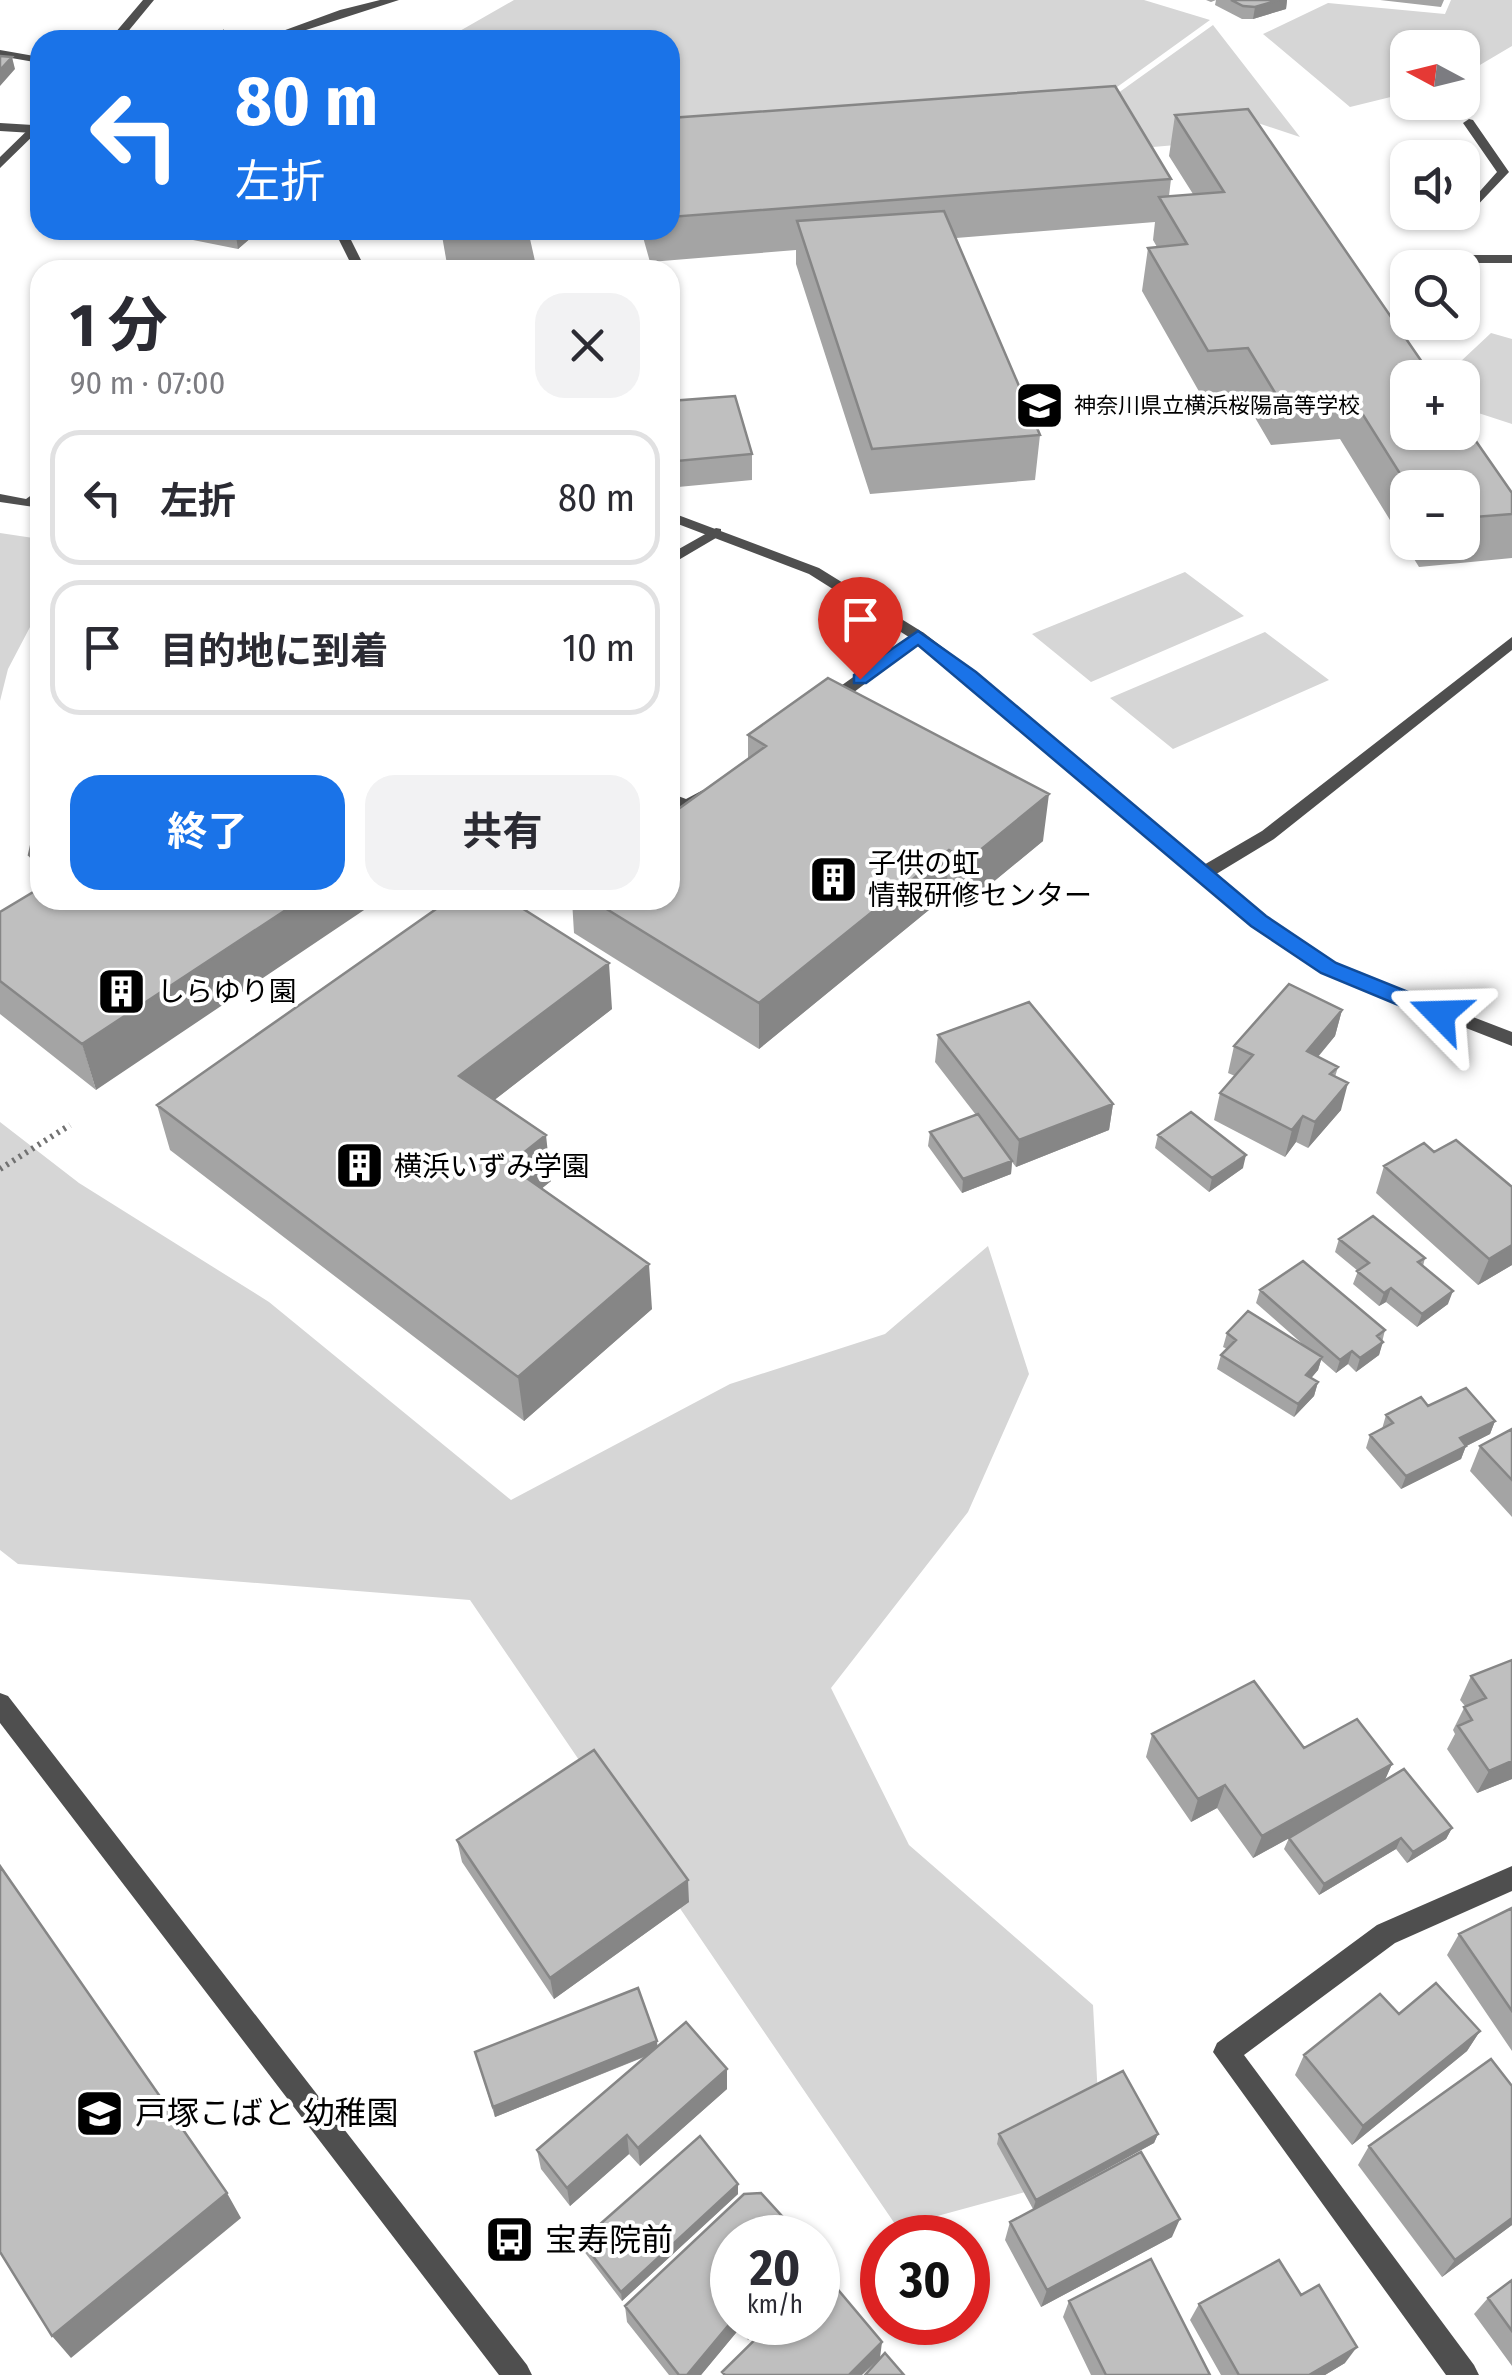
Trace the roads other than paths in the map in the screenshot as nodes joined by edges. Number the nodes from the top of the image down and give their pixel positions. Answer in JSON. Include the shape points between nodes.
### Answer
{"nodes":[{"id":1,"x":149,"y":0,"type":"edge"},
{"id":2,"x":394,"y":0,"type":"edge"},
{"id":3,"x":124,"y":30,"type":"edge"},
{"id":4,"x":293,"y":30,"type":"edge"},
{"id":5,"x":0,"y":53,"type":"edge"},
{"id":6,"x":30,"y":58,"type":"edge"},
{"id":7,"x":1469,"y":123,"type":"dead end"},
{"id":8,"x":30,"y":126,"type":"edge"},
{"id":9,"x":0,"y":127,"type":"edge"},
{"id":10,"x":30,"y":132,"type":"edge"},
{"id":11,"x":0,"y":164,"type":"edge"},
{"id":12,"x":1492,"y":188,"type":"junction"},
{"id":13,"x":1512,"y":189,"type":"edge"},
{"id":14,"x":1480,"y":200,"type":"edge"},
{"id":15,"x":1480,"y":260,"type":"edge"},
{"id":16,"x":1512,"y":260,"type":"edge"},
{"id":17,"x":0,"y":498,"type":"edge"},
{"id":18,"x":30,"y":503,"type":"edge"},
{"id":19,"x":680,"y":519,"type":"edge"},
{"id":20,"x":716,"y":532,"type":"junction"},
{"id":21,"x":680,"y":554,"type":"edge"},
{"id":22,"x":918,"y":636,"type":"junction"},
{"id":23,"x":1512,"y":642,"type":"edge"},
{"id":24,"x":810,"y":716,"type":"edge"},
{"id":25,"x":718,"y":784,"type":"edge"},
{"id":26,"x":680,"y":803,"type":"edge"},
{"id":27,"x":1200,"y":875,"type":"junction"},
{"id":28,"x":1512,"y":1039,"type":"edge"},
{"id":29,"x":0,"y":1704,"type":"edge"},
{"id":30,"x":1512,"y":1878,"type":"edge"},
{"id":31,"x":518,"y":2375,"type":"edge"},
{"id":32,"x":1464,"y":2375,"type":"edge"}],
"edges":[{"from":1,"to":3,"type":"street"},
{"from":2,"to":4,"type":"street"},
{"from":5,"to":6,"type":"street"},
{"from":7,"to":12,"type":"street","via":[[1504,172]]},
{"from":8,"to":9,"type":"street"},
{"from":10,"to":11,"type":"street"},
{"from":12,"to":13,"type":"street"},
{"from":12,"to":14,"type":"street"},
{"from":15,"to":16,"type":"street"},
{"from":17,"to":18,"type":"street"},
{"from":19,"to":20,"type":"street"},
{"from":20,"to":21,"type":"street"},
{"from":20,"to":22,"type":"street","via":[[814,570]]},
{"from":22,"to":24,"type":"street"},
{"from":22,"to":27,"type":"street"},
{"from":23,"to":27,"type":"street","via":[[1268,835]]},
{"from":25,"to":26,"type":"street","via":[[687,807]]},
{"from":27,"to":28,"type":"street","via":[[1328,968]]},
{"from":29,"to":31,"type":"street"},
{"from":30,"to":32,"type":"street","via":[[1386,1934],[1226,2052]]}]}
